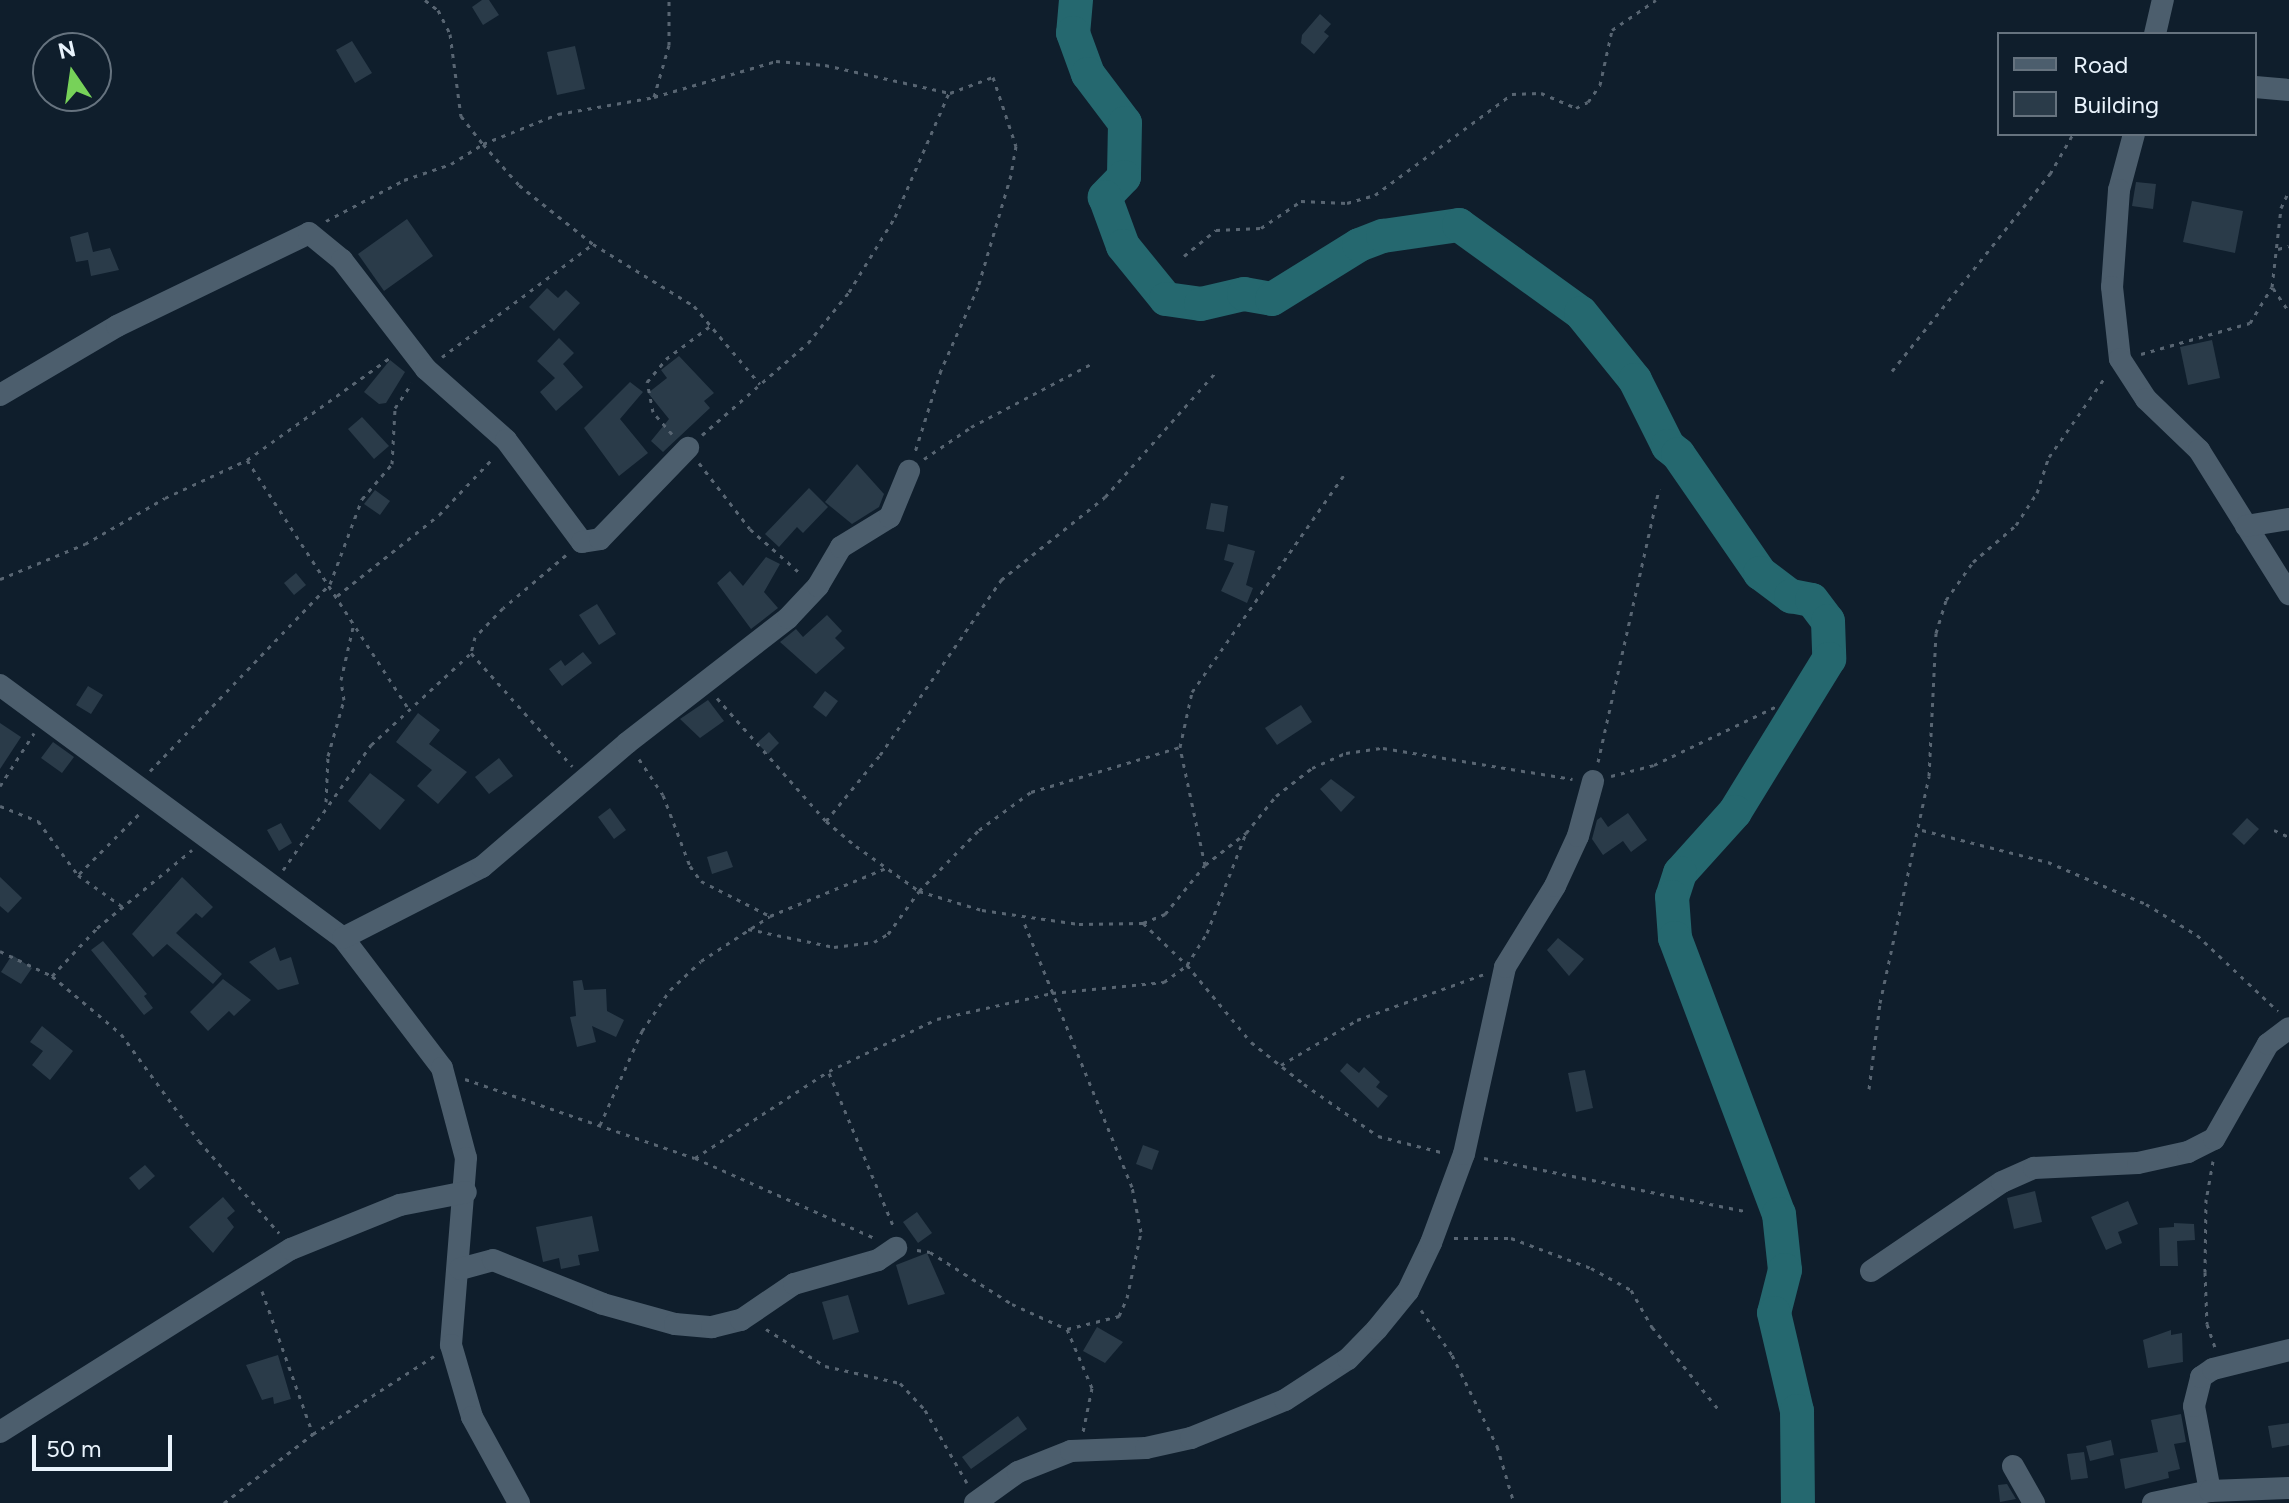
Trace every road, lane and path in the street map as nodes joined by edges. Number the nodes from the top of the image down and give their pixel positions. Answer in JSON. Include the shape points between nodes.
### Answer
{"nodes":[{"id":1,"x":425,"y":0,"type":"edge"},
{"id":2,"x":669,"y":0,"type":"edge"},
{"id":3,"x":1656,"y":0,"type":"edge"},
{"id":4,"x":2163,"y":0,"type":"edge"},
{"id":5,"x":2155,"y":32,"type":"edge"},
{"id":6,"x":2257,"y":87,"type":"edge"},
{"id":7,"x":2289,"y":90,"type":"edge"},
{"id":8,"x":950,"y":93,"type":"junction"},
{"id":9,"x":654,"y":97,"type":"junction"},
{"id":10,"x":2072,"y":136,"type":"edge"},
{"id":11,"x":2133,"y":136,"type":"edge"},
{"id":12,"x":483,"y":144,"type":"junction"},
{"id":13,"x":2289,"y":191,"type":"edge"},
{"id":14,"x":309,"y":233,"type":"junction"},
{"id":15,"x":593,"y":244,"type":"junction"},
{"id":16,"x":2289,"y":246,"type":"edge"},
{"id":17,"x":2278,"y":249,"type":"junction"},
{"id":18,"x":1184,"y":256,"type":"dead end"},
{"id":19,"x":2272,"y":287,"type":"junction"},
{"id":20,"x":2289,"y":312,"type":"edge"},
{"id":21,"x":710,"y":326,"type":"junction"},
{"id":22,"x":406,"y":346,"type":"junction"},
{"id":23,"x":2120,"y":359,"type":"junction"},
{"id":24,"x":1091,"y":364,"type":"dead end"},
{"id":25,"x":426,"y":369,"type":"junction"},
{"id":26,"x":1217,"y":371,"type":"dead end"},
{"id":27,"x":1892,"y":371,"type":"dead end"},
{"id":28,"x":760,"y":384,"type":"junction"},
{"id":29,"x":0,"y":395,"type":"edge"},
{"id":30,"x":506,"y":440,"type":"junction"},
{"id":31,"x":688,"y":448,"type":"junction"},
{"id":32,"x":247,"y":460,"type":"junction"},
{"id":33,"x":909,"y":471,"type":"junction"},
{"id":34,"x":1344,"y":475,"type":"dead end"},
{"id":35,"x":1659,"y":489,"type":"dead end"},
{"id":36,"x":2289,"y":519,"type":"edge"},
{"id":37,"x":2246,"y":526,"type":"junction"},
{"id":38,"x":582,"y":542,"type":"junction"},
{"id":39,"x":0,"y":579,"type":"edge"},
{"id":40,"x":330,"y":584,"type":"junction"},
{"id":41,"x":818,"y":586,"type":"junction"},
{"id":42,"x":2289,"y":594,"type":"edge"},
{"id":43,"x":337,"y":596,"type":"junction"},
{"id":44,"x":354,"y":621,"type":"junction"},
{"id":45,"x":471,"y":653,"type":"junction"},
{"id":46,"x":704,"y":683,"type":"junction"},
{"id":47,"x":0,"y":685,"type":"edge"},
{"id":48,"x":1779,"y":705,"type":"dead end"},
{"id":49,"x":408,"y":708,"type":"junction"},
{"id":50,"x":45,"y":717,"type":"junction"},
{"id":51,"x":627,"y":743,"type":"junction"},
{"id":52,"x":1180,"y":747,"type":"junction"},
{"id":53,"x":585,"y":781,"type":"junction"},
{"id":54,"x":1593,"y":781,"type":"junction"},
{"id":55,"x":0,"y":786,"type":"edge"},
{"id":56,"x":147,"y":790,"type":"junction"},
{"id":57,"x":326,"y":802,"type":"junction"},
{"id":58,"x":0,"y":806,"type":"edge"},
{"id":59,"x":826,"y":821,"type":"junction"},
{"id":60,"x":1920,"y":829,"type":"junction"},
{"id":61,"x":2274,"y":830,"type":"dead end"},
{"id":62,"x":1246,"y":833,"type":"junction"},
{"id":63,"x":2289,"y":837,"type":"edge"},
{"id":64,"x":206,"y":839,"type":"junction"},
{"id":65,"x":1205,"y":865,"type":"junction"},
{"id":66,"x":886,"y":868,"type":"junction"},
{"id":67,"x":78,"y":875,"type":"junction"},
{"id":68,"x":272,"y":886,"type":"junction"},
{"id":69,"x":919,"y":891,"type":"junction"},
{"id":70,"x":123,"y":907,"type":"junction"},
{"id":71,"x":770,"y":916,"type":"junction"},
{"id":72,"x":1023,"y":920,"type":"junction"},
{"id":73,"x":1143,"y":923,"type":"junction"},
{"id":74,"x":748,"y":929,"type":"junction"},
{"id":75,"x":343,"y":938,"type":"junction"},
{"id":76,"x":0,"y":951,"type":"edge"},
{"id":77,"x":1187,"y":965,"type":"junction"},
{"id":78,"x":1505,"y":967,"type":"junction"},
{"id":79,"x":52,"y":976,"type":"junction"},
{"id":80,"x":1052,"y":993,"type":"junction"},
{"id":81,"x":2284,"y":1020,"type":"edge"},
{"id":82,"x":1281,"y":1065,"type":"junction"},
{"id":83,"x":442,"y":1068,"type":"junction"},
{"id":84,"x":829,"y":1071,"type":"junction"},
{"id":85,"x":1869,"y":1089,"type":"dead end"},
{"id":86,"x":600,"y":1125,"type":"junction"},
{"id":87,"x":2214,"y":1139,"type":"junction"},
{"id":88,"x":1464,"y":1154,"type":"junction"},
{"id":89,"x":695,"y":1158,"type":"junction"},
{"id":90,"x":466,"y":1192,"type":"junction"},
{"id":91,"x":1745,"y":1211,"type":"dead end"},
{"id":92,"x":1431,"y":1243,"type":"junction"},
{"id":93,"x":896,"y":1248,"type":"junction"},
{"id":94,"x":291,"y":1249,"type":"junction"},
{"id":95,"x":460,"y":1269,"type":"junction"},
{"id":96,"x":1871,"y":1271,"type":"dead end"},
{"id":97,"x":255,"y":1272,"type":"junction"},
{"id":98,"x":1408,"y":1291,"type":"junction"},
{"id":99,"x":741,"y":1320,"type":"junction"},
{"id":100,"x":1067,"y":1329,"type":"junction"},
{"id":101,"x":451,"y":1345,"type":"junction"},
{"id":102,"x":2289,"y":1350,"type":"edge"},
{"id":103,"x":2229,"y":1366,"type":"junction"},
{"id":104,"x":1719,"y":1410,"type":"dead end"},
{"id":105,"x":0,"y":1432,"type":"edge"},
{"id":106,"x":313,"y":1434,"type":"junction"},
{"id":107,"x":1071,"y":1451,"type":"junction"},
{"id":108,"x":2013,"y":1466,"type":"dead end"},
{"id":109,"x":2289,"y":1488,"type":"edge"},
{"id":110,"x":2210,"y":1491,"type":"junction"},
{"id":111,"x":978,"y":1500,"type":"edge"},
{"id":112,"x":224,"y":1503,"type":"edge"},
{"id":113,"x":519,"y":1503,"type":"edge"},
{"id":114,"x":1514,"y":1503,"type":"edge"},
{"id":115,"x":2034,"y":1503,"type":"edge"},
{"id":116,"x":2153,"y":1503,"type":"edge"}],
"edges":[{"from":1,"to":12,"type":"path","via":[[438,10],[450,34],[461,116]]},
{"from":2,"to":9,"type":"path","via":[[669,45]]},
{"from":3,"to":18,"type":"path","via":[[1612,30],[1600,85],[1588,102],[1576,108],[1541,93],[1512,94],[1375,195],[1347,203],[1301,201],[1261,228],[1216,230]]},
{"from":4,"to":5,"type":"street"},
{"from":6,"to":7,"type":"street"},
{"from":8,"to":9,"type":"path","via":[[825,65],[776,61]]},
{"from":8,"to":28,"type":"path","via":[[895,217],[849,292],[808,343]]},
{"from":8,"to":33,"type":"path","via":[[993,77],[1016,146],[978,287],[941,370]]},
{"from":9,"to":12,"type":"path","via":[[558,114]]},
{"from":10,"to":27,"type":"path","via":[[2041,186]]},
{"from":11,"to":23,"type":"street","via":[[2119,190],[2112,287]]},
{"from":12,"to":14,"type":"path","via":[[451,164],[340,210]]},
{"from":12,"to":15,"type":"path","via":[[519,185]]},
{"from":13,"to":17,"type":"path","via":[[2281,208]]},
{"from":14,"to":22,"type":"street","via":[[342,260]]},
{"from":14,"to":29,"type":"street","via":[[117,326]]},
{"from":15,"to":21,"type":"path","via":[[669,286]]},
{"from":15,"to":25,"type":"path"},
{"from":16,"to":17,"type":"path"},
{"from":17,"to":19,"type":"path"},
{"from":19,"to":20,"type":"path"},
{"from":19,"to":23,"type":"path","via":[[2250,323]]},
{"from":21,"to":28,"type":"path"},
{"from":21,"to":31,"type":"path","via":[[660,364],[647,382],[653,412]]},
{"from":22,"to":25,"type":"street"},
{"from":22,"to":32,"type":"path"},
{"from":23,"to":37,"type":"street","via":[[2146,399],[2199,450]]},
{"from":23,"to":60,"type":"path","via":[[2058,443],[2016,525],[1973,562],[1946,600],[1936,633],[1929,776]]},
{"from":24,"to":33,"type":"path","via":[[971,427]]},
{"from":25,"to":30,"type":"street"},
{"from":25,"to":40,"type":"path","via":[[395,408],[392,464],[362,499]]},
{"from":26,"to":59,"type":"path","via":[[1105,497],[1001,580],[880,755]]},
{"from":28,"to":31,"type":"path"},
{"from":30,"to":38,"type":"street"},
{"from":30,"to":43,"type":"path","via":[[463,493]]},
{"from":31,"to":38,"type":"street","via":[[600,539]]},
{"from":31,"to":41,"type":"path","via":[[750,529]]},
{"from":32,"to":39,"type":"path","via":[[165,498],[85,544]]},
{"from":32,"to":40,"type":"path"},
{"from":33,"to":41,"type":"street","via":[[890,517],[841,547]]},
{"from":34,"to":52,"type":"path","via":[[1192,692]]},
{"from":35,"to":54,"type":"path"},
{"from":36,"to":37,"type":"street"},
{"from":37,"to":42,"type":"street"},
{"from":38,"to":45,"type":"path","via":[[503,608],[475,637]]},
{"from":40,"to":43,"type":"path"},
{"from":40,"to":56,"type":"path"},
{"from":41,"to":46,"type":"street","via":[[788,618]]},
{"from":43,"to":44,"type":"path"},
{"from":44,"to":49,"type":"path"},
{"from":44,"to":57,"type":"path","via":[[341,680],[344,700],[328,756]]},
{"from":45,"to":49,"type":"path"},
{"from":45,"to":53,"type":"path"},
{"from":46,"to":51,"type":"street"},
{"from":46,"to":59,"type":"path"},
{"from":47,"to":50,"type":"street"},
{"from":48,"to":54,"type":"path","via":[[1654,765]]},
{"from":49,"to":57,"type":"path"},
{"from":50,"to":55,"type":"path"},
{"from":50,"to":56,"type":"street"},
{"from":51,"to":53,"type":"street"},
{"from":51,"to":71,"type":"path","via":[[663,795],[701,881]]},
{"from":52,"to":65,"type":"path"},
{"from":52,"to":69,"type":"path","via":[[1031,792],[979,830]]},
{"from":53,"to":75,"type":"street","via":[[461,881]]},
{"from":54,"to":62,"type":"path","via":[[1383,748],[1346,753],[1312,768],[1276,796]]},
{"from":54,"to":78,"type":"street","via":[[1578,836],[1555,886]]},
{"from":56,"to":64,"type":"street"},
{"from":56,"to":67,"type":"path"},
{"from":57,"to":68,"type":"path"},
{"from":58,"to":67,"type":"path","via":[[38,821]]},
{"from":59,"to":66,"type":"path"},
{"from":60,"to":81,"type":"path","via":[[2048,862],[2146,904],[2197,935]]},
{"from":60,"to":85,"type":"path","via":[[1880,1003]]},
{"from":61,"to":63,"type":"path"},
{"from":62,"to":65,"type":"path"},
{"from":62,"to":77,"type":"path","via":[[1224,895]]},
{"from":64,"to":68,"type":"street"},
{"from":64,"to":70,"type":"path"},
{"from":65,"to":73,"type":"path","via":[[1165,914]]},
{"from":66,"to":69,"type":"path"},
{"from":66,"to":71,"type":"path"},
{"from":67,"to":70,"type":"path"},
{"from":68,"to":75,"type":"street"},
{"from":69,"to":72,"type":"path"},
{"from":69,"to":74,"type":"path","via":[[888,934],[874,942],[834,947]]},
{"from":70,"to":79,"type":"path"},
{"from":71,"to":74,"type":"path"},
{"from":72,"to":73,"type":"path"},
{"from":72,"to":80,"type":"path"},
{"from":73,"to":77,"type":"path"},
{"from":74,"to":86,"type":"path","via":[[670,990],[622,1067]]},
{"from":75,"to":83,"type":"street"},
{"from":76,"to":79,"type":"path"},
{"from":77,"to":80,"type":"path","via":[[1164,982],[1140,988]]},
{"from":77,"to":82,"type":"path","via":[[1251,1042]]},
{"from":78,"to":82,"type":"path","via":[[1357,1020]]},
{"from":78,"to":88,"type":"street","via":[[1473,1094]]},
{"from":79,"to":94,"type":"path","via":[[121,1034],[199,1141]]},
{"from":80,"to":84,"type":"path","via":[[937,1019]]},
{"from":80,"to":100,"type":"path","via":[[1132,1187],[1141,1232],[1135,1272],[1119,1316]]},
{"from":81,"to":87,"type":"street"},
{"from":82,"to":88,"type":"path","via":[[1378,1136],[1431,1152]]},
{"from":83,"to":86,"type":"path"},
{"from":83,"to":90,"type":"street","via":[[458,1114]]},
{"from":84,"to":89,"type":"path"},
{"from":84,"to":93,"type":"path","via":[[890,1218]]},
{"from":86,"to":89,"type":"path"},
{"from":87,"to":96,"type":"street","via":[[2188,1152],[2138,1163],[2034,1168],[2002,1182]]},
{"from":87,"to":103,"type":"path","via":[[2205,1213],[2207,1324]]},
{"from":88,"to":91,"type":"path"},
{"from":88,"to":92,"type":"street"},
{"from":89,"to":93,"type":"path"},
{"from":90,"to":94,"type":"street","via":[[400,1205]]},
{"from":90,"to":95,"type":"street"},
{"from":92,"to":98,"type":"street"},
{"from":92,"to":104,"type":"path","via":[[1465,1235],[1511,1238],[1617,1281],[1631,1290],[1652,1327]]},
{"from":93,"to":99,"type":"street","via":[[878,1260],[794,1284]]},
{"from":93,"to":100,"type":"path","via":[[930,1252],[974,1282]]},
{"from":94,"to":97,"type":"street"},
{"from":95,"to":99,"type":"street","via":[[493,1260],[603,1304],[675,1324],[712,1327]]},
{"from":95,"to":101,"type":"street","via":[[452,1298]]},
{"from":97,"to":105,"type":"street"},
{"from":97,"to":106,"type":"path"},
{"from":98,"to":107,"type":"street","via":[[1348,1359],[1285,1400],[1191,1438],[1146,1448]]},
{"from":98,"to":114,"type":"path","via":[[1452,1355],[1497,1446]]},
{"from":99,"to":111,"type":"path","via":[[774,1332],[825,1366],[900,1383],[925,1410]]},
{"from":100,"to":107,"type":"path","via":[[1092,1388],[1089,1417]]},
{"from":101,"to":106,"type":"path"},
{"from":101,"to":113,"type":"street","via":[[472,1417]]},
{"from":102,"to":103,"type":"street"},
{"from":103,"to":110,"type":"street","via":[[2206,1372],[2196,1389],[2199,1450]]},
{"from":106,"to":112,"type":"path"},
{"from":107,"to":111,"type":"street","via":[[1018,1472]]},
{"from":108,"to":115,"type":"street"},
{"from":109,"to":110,"type":"street"},
{"from":110,"to":116,"type":"street"}]}
